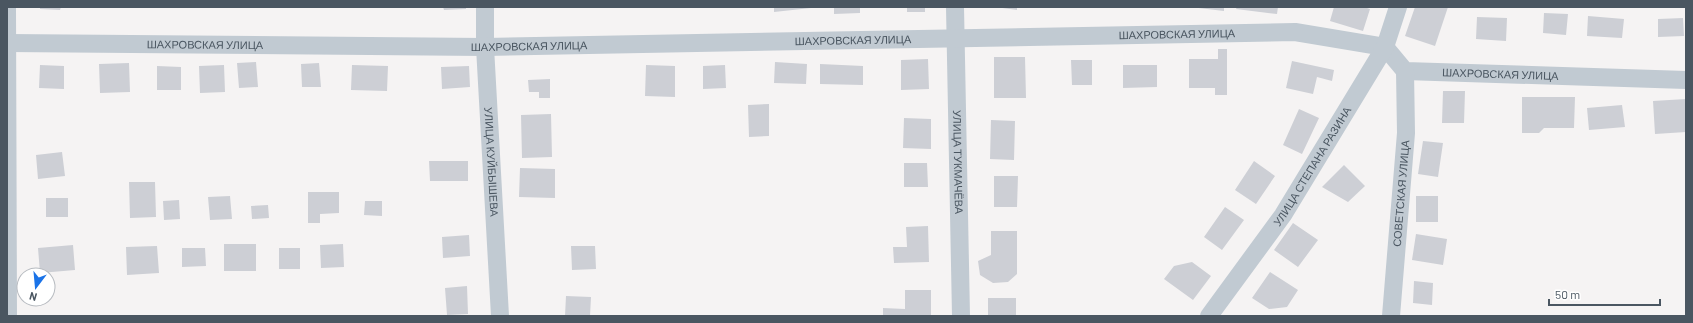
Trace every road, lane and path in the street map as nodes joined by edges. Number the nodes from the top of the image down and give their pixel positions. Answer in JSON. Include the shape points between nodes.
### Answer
{"nodes":[{"id":1,"x":8,"y":7,"type":"edge"},
{"id":2,"x":485,"y":7,"type":"edge"},
{"id":3,"x":955,"y":7,"type":"edge"},
{"id":4,"x":1398,"y":7,"type":"edge"},
{"id":5,"x":954,"y":39,"type":"junction"},
{"id":6,"x":7,"y":43,"type":"edge"},
{"id":7,"x":485,"y":47,"type":"junction"},
{"id":8,"x":1385,"y":47,"type":"junction"},
{"id":9,"x":1405,"y":72,"type":"junction"},
{"id":10,"x":1686,"y":80,"type":"edge"},
{"id":11,"x":8,"y":316,"type":"edge"},
{"id":12,"x":500,"y":316,"type":"edge"},
{"id":13,"x":961,"y":316,"type":"edge"},
{"id":14,"x":1209,"y":316,"type":"edge"},
{"id":15,"x":1391,"y":316,"type":"edge"}],
"edges":[{"from":1,"to":6,"type":"street"},
{"from":2,"to":7,"type":"street","name":"УЛИЦА КУЙБЫШЕВА"},
{"from":3,"to":5,"type":"street","name":"УЛИЦА ТУКМАЧЁВА"},
{"from":4,"to":8,"type":"street","name":"УЛИЦА СТЕПАНА РАЗИНА"},
{"from":5,"to":7,"type":"street","name":"ШАХРОВСКАЯ УЛИЦА"},
{"from":5,"to":8,"type":"street","name":"ШАХРОВСКАЯ УЛИЦА","via":[[1295,32]]},
{"from":5,"to":13,"type":"street","name":"УЛИЦА ТУКМАЧЁВА"},
{"from":6,"to":7,"type":"street","name":"ШАХРОВСКАЯ УЛИЦА"},
{"from":6,"to":11,"type":"street"},
{"from":7,"to":12,"type":"street","name":"УЛИЦА КУЙБЫШЕВА"},
{"from":8,"to":9,"type":"street"},
{"from":8,"to":14,"type":"street","name":"УЛИЦА СТЕПАНА РАЗИНА","via":[[1283,215]]},
{"from":9,"to":10,"type":"street","name":"ШАХРОВСКАЯ УЛИЦА"},
{"from":9,"to":15,"type":"street","name":"СОВЕТСКАЯ УЛИЦА","via":[[1406,133]]}]}
